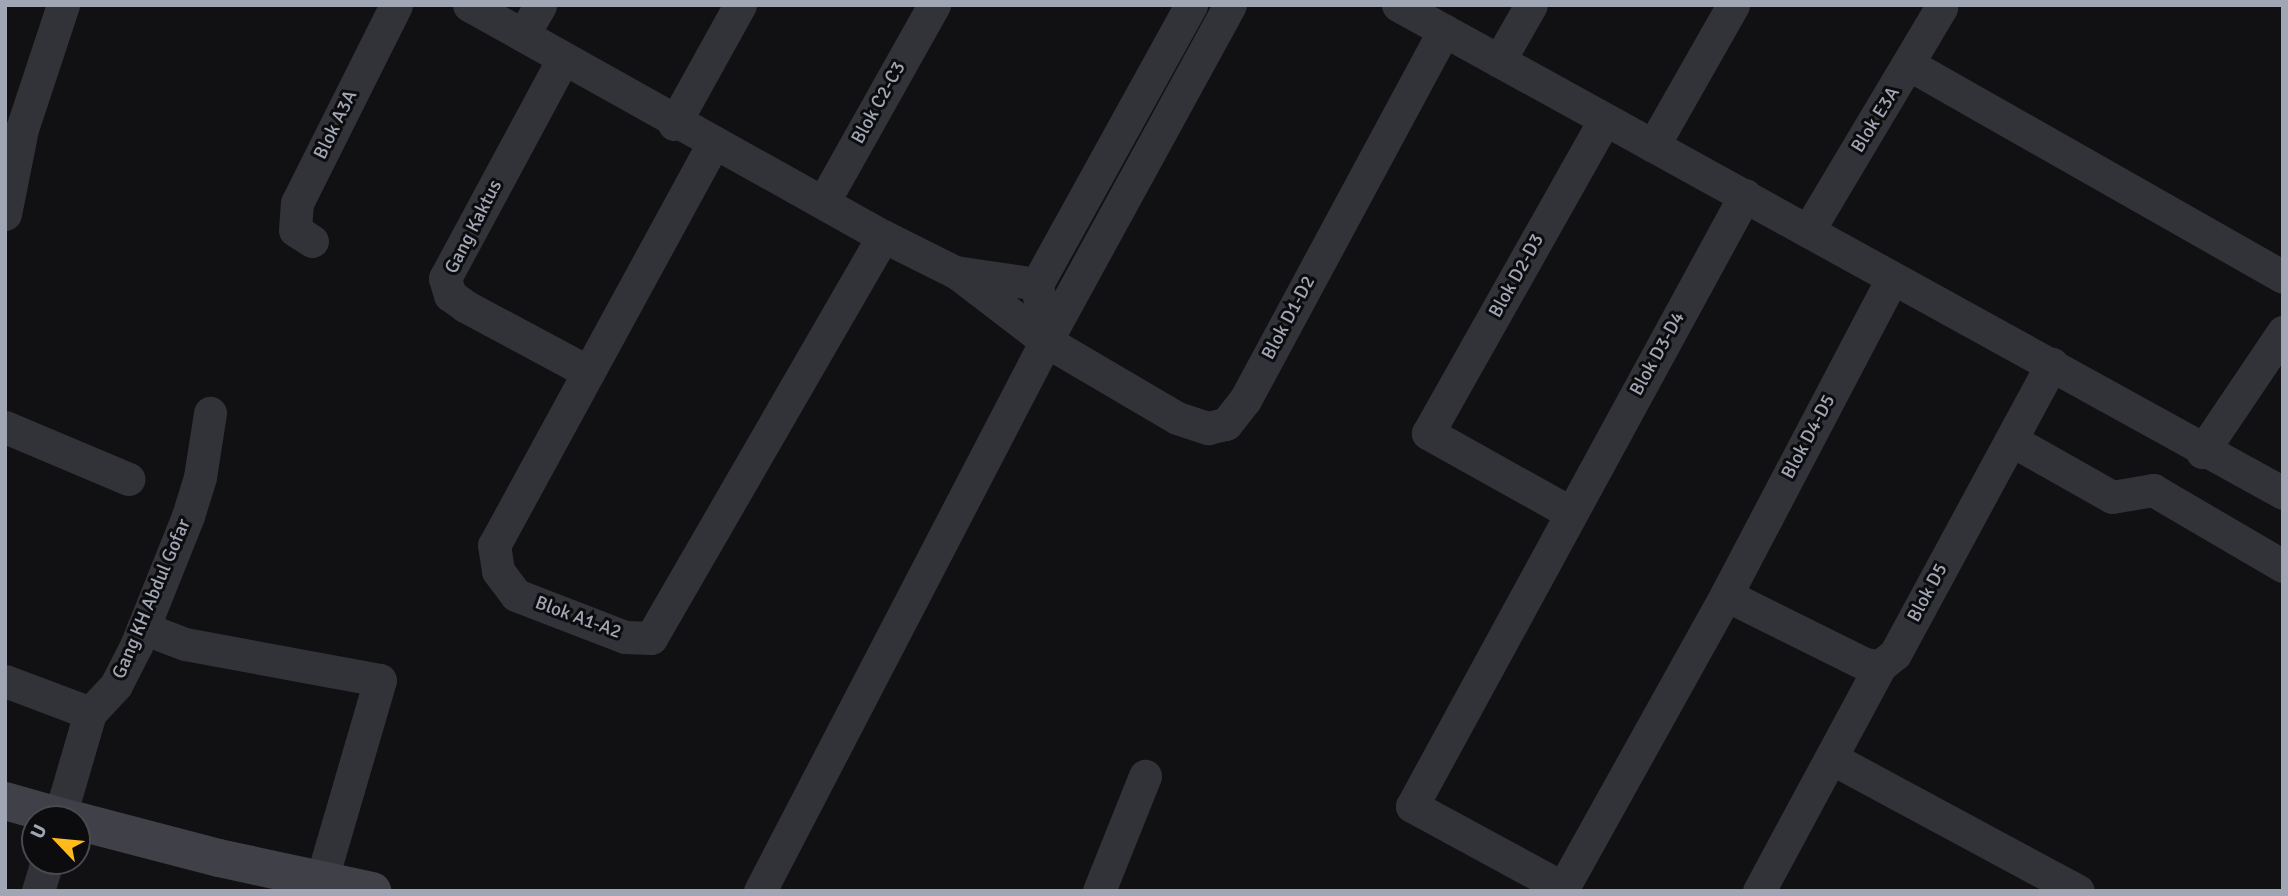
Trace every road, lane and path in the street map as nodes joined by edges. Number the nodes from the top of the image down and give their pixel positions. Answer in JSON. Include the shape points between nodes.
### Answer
{"nodes":[{"id":1,"x":64,"y":5,"type":"edge"},
{"id":2,"x":396,"y":5,"type":"edge"},
{"id":3,"x":470,"y":5,"type":"edge"},
{"id":4,"x":540,"y":5,"type":"edge"},
{"id":5,"x":740,"y":5,"type":"edge"},
{"id":6,"x":934,"y":5,"type":"edge"},
{"id":7,"x":1191,"y":5,"type":"edge"},
{"id":8,"x":1230,"y":5,"type":"edge"},
{"id":9,"x":1398,"y":5,"type":"edge"},
{"id":10,"x":1531,"y":5,"type":"edge"},
{"id":11,"x":1733,"y":5,"type":"edge"},
{"id":12,"x":1941,"y":8,"type":"dead end"},
{"id":13,"x":1444,"y":30,"type":"junction"},
{"id":14,"x":523,"y":35,"type":"junction"},
{"id":15,"x":563,"y":59,"type":"junction"},
{"id":16,"x":1499,"y":61,"type":"junction"},
{"id":17,"x":1910,"y":65,"type":"junction"},
{"id":18,"x":1605,"y":119,"type":"junction"},
{"id":19,"x":674,"y":124,"type":"junction"},
{"id":20,"x":714,"y":142,"type":"junction"},
{"id":21,"x":1654,"y":146,"type":"junction"},
{"id":22,"x":1745,"y":195,"type":"junction"},
{"id":23,"x":824,"y":201,"type":"junction"},
{"id":24,"x":5,"y":215,"type":"edge"},
{"id":25,"x":1808,"y":231,"type":"junction"},
{"id":26,"x":883,"y":236,"type":"junction"},
{"id":27,"x":312,"y":241,"type":"dead end"},
{"id":28,"x":956,"y":272,"type":"junction"},
{"id":29,"x":2283,"y":276,"type":"edge"},
{"id":30,"x":1892,"y":279,"type":"junction"},
{"id":31,"x":1038,"y":284,"type":"junction"},
{"id":32,"x":2283,"y":332,"type":"edge"},
{"id":33,"x":1046,"y":341,"type":"junction"},
{"id":34,"x":2052,"y":364,"type":"junction"},
{"id":35,"x":587,"y":372,"type":"junction"},
{"id":36,"x":211,"y":412,"type":"dead end"},
{"id":37,"x":5,"y":427,"type":"edge"},
{"id":38,"x":2011,"y":440,"type":"junction"},
{"id":39,"x":2202,"y":452,"type":"junction"},
{"id":40,"x":129,"y":479,"type":"dead end"},
{"id":41,"x":2283,"y":493,"type":"edge"},
{"id":42,"x":1571,"y":513,"type":"junction"},
{"id":43,"x":2283,"y":566,"type":"edge"},
{"id":44,"x":1726,"y":595,"type":"junction"},
{"id":45,"x":143,"y":628,"type":"junction"},
{"id":46,"x":1880,"y":666,"type":"junction"},
{"id":47,"x":5,"y":681,"type":"edge"},
{"id":48,"x":90,"y":713,"type":"junction"},
{"id":49,"x":1833,"y":759,"type":"junction"},
{"id":50,"x":1145,"y":776,"type":"dead end"},
{"id":51,"x":69,"y":805,"type":"edge"},
{"id":52,"x":91,"y":825,"type":"edge"},
{"id":53,"x":321,"y":882,"type":"junction"},
{"id":54,"x":373,"y":891,"type":"edge"},
{"id":55,"x":760,"y":891,"type":"edge"},
{"id":56,"x":1098,"y":891,"type":"edge"},
{"id":57,"x":1759,"y":891,"type":"edge"},
{"id":58,"x":2078,"y":891,"type":"edge"}],
"edges":[{"from":1,"to":24,"type":"street","via":[[22,129]]},
{"from":2,"to":27,"type":"street","name":"Blok A3A","via":[[298,203],[295,230]]},
{"from":3,"to":14,"type":"street"},
{"from":4,"to":14,"type":"street"},
{"from":5,"to":19,"type":"street"},
{"from":6,"to":23,"type":"street","name":"Blok C2-C3"},
{"from":7,"to":31,"type":"street"},
{"from":8,"to":33,"type":"street"},
{"from":9,"to":13,"type":"street"},
{"from":10,"to":16,"type":"street"},
{"from":11,"to":21,"type":"street"},
{"from":12,"to":17,"type":"street","name":"Blok E3A"},
{"from":13,"to":16,"type":"street"},
{"from":13,"to":33,"type":"street","name":"Blok D1-D2","via":[[1245,400],[1226,424],[1208,428],[1177,418]]},
{"from":14,"to":15,"type":"street"},
{"from":15,"to":19,"type":"street"},
{"from":15,"to":35,"type":"street","name":"Gang Kaktus","via":[[446,278],[450,295],[465,306]]},
{"from":16,"to":18,"type":"street"},
{"from":17,"to":25,"type":"street","name":"Blok E3A"},
{"from":17,"to":29,"type":"street"},
{"from":18,"to":21,"type":"street"},
{"from":18,"to":42,"type":"street","name":"Blok D2-D3","via":[[1428,433]]},
{"from":19,"to":20,"type":"street"},
{"from":20,"to":23,"type":"street"},
{"from":20,"to":35,"type":"street","name":"Blok A1-A2"},
{"from":21,"to":22,"type":"street"},
{"from":22,"to":25,"type":"street"},
{"from":22,"to":42,"type":"street","name":"Blok D3-D4"},
{"from":23,"to":26,"type":"street"},
{"from":25,"to":30,"type":"street"},
{"from":26,"to":28,"type":"street"},
{"from":26,"to":35,"type":"street","name":"Blok A1-A2","via":[[651,638],[625,637],[516,595],[498,571],[494,545]]},
{"from":28,"to":31,"type":"street"},
{"from":28,"to":33,"type":"street","name":"Blok D1-D2"},
{"from":30,"to":34,"type":"street"},
{"from":30,"to":44,"type":"street","name":"Blok D4-D5"},
{"from":31,"to":33,"type":"street"},
{"from":32,"to":39,"type":"street"},
{"from":33,"to":55,"type":"street"},
{"from":34,"to":38,"type":"street","name":"Blok D5"},
{"from":34,"to":39,"type":"street"},
{"from":36,"to":45,"type":"street","name":"Gang KH Abdul Gofar","via":[[192,503]]},
{"from":37,"to":40,"type":"street"},
{"from":38,"to":43,"type":"street","via":[[2112,497],[2153,490]]},
{"from":38,"to":46,"type":"street","name":"Blok D5","via":[[1895,654]]},
{"from":39,"to":41,"type":"street"},
{"from":42,"to":44,"type":"street","name":"Blok D3-D4","via":[[1412,806],[1563,888]]},
{"from":44,"to":46,"type":"street","via":[[1865,664]]},
{"from":45,"to":48,"type":"street","name":"Gang KH Abdul Gofar","via":[[116,685]]},
{"from":45,"to":53,"type":"street","via":[[186,644],[380,680]]},
{"from":46,"to":49,"type":"street","name":"Blok D5"},
{"from":47,"to":48,"type":"street"},
{"from":48,"to":51,"type":"street","name":"Gang KH Abdul Gofar"},
{"from":49,"to":57,"type":"street","name":"Blok D5"},
{"from":49,"to":58,"type":"street"},
{"from":50,"to":56,"type":"street"},
{"from":52,"to":53,"type":"street"},
{"from":53,"to":54,"type":"street"}]}
